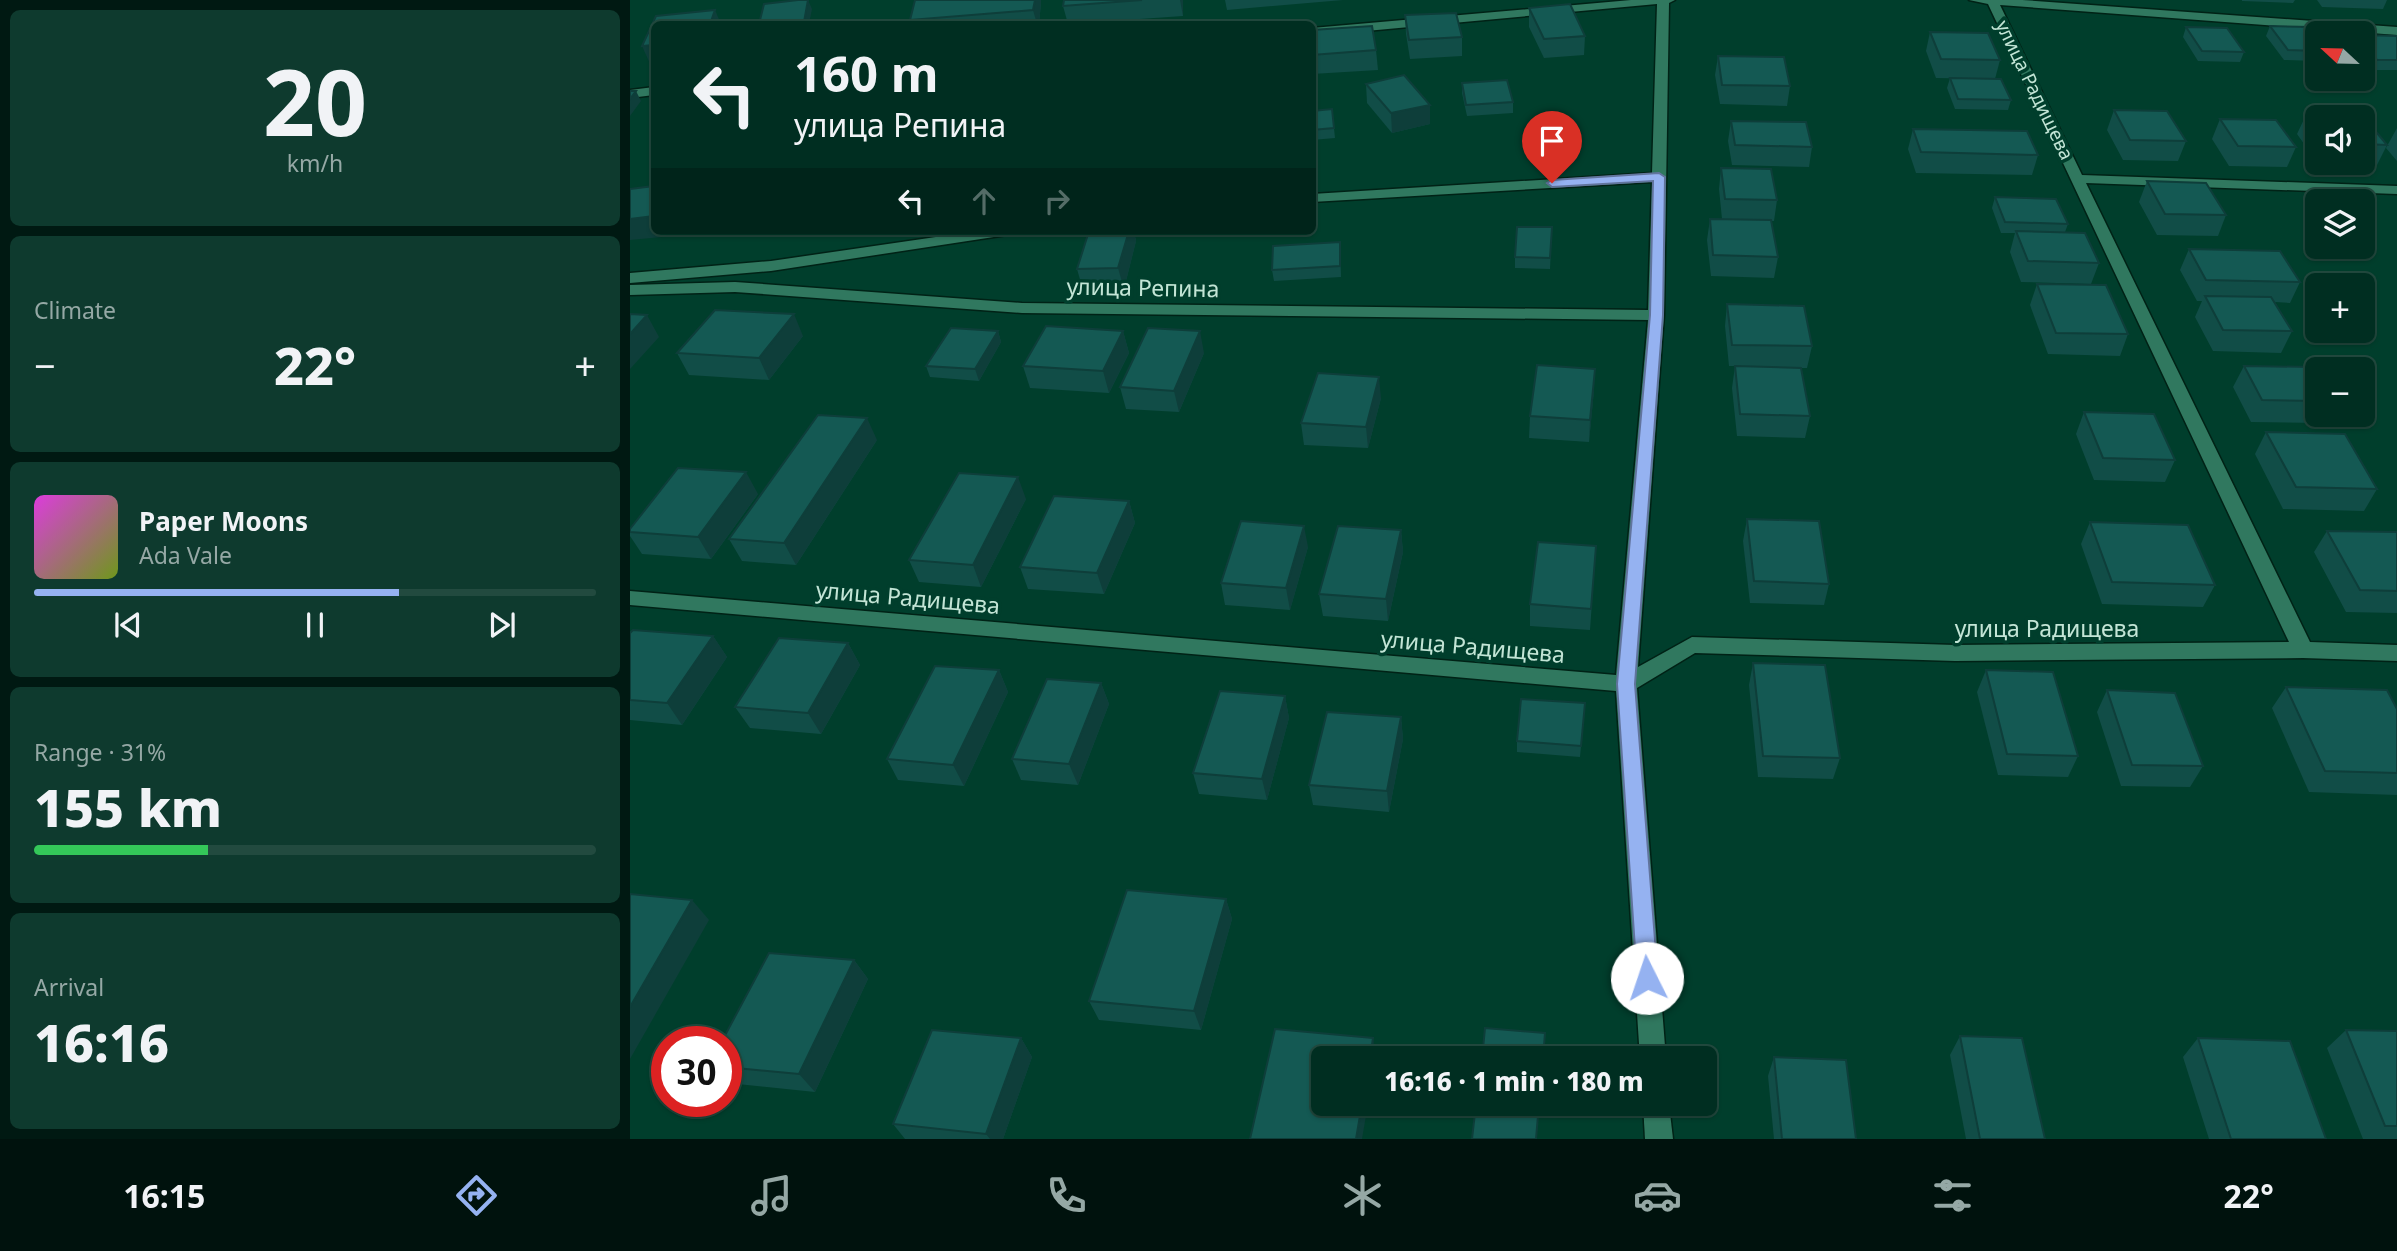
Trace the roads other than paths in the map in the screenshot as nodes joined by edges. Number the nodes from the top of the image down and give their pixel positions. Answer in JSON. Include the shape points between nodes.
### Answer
{"nodes":[{"id":1,"x":1663,"y":0,"type":"edge"},
{"id":2,"x":1669,"y":0,"type":"edge"},
{"id":3,"x":1975,"y":0,"type":"edge"},
{"id":4,"x":1992,"y":1,"type":"edge"},
{"id":5,"x":2397,"y":31,"type":"edge"},
{"id":6,"x":1316,"y":32,"type":"edge"},
{"id":7,"x":651,"y":91,"type":"edge"},
{"id":8,"x":630,"y":93,"type":"edge"},
{"id":9,"x":1659,"y":177,"type":"junction"},
{"id":10,"x":2078,"y":179,"type":"junction"},
{"id":11,"x":2397,"y":190,"type":"edge"},
{"id":12,"x":1316,"y":198,"type":"edge"},
{"id":13,"x":980,"y":235,"type":"edge"},
{"id":14,"x":630,"y":278,"type":"edge"},
{"id":15,"x":630,"y":290,"type":"edge"},
{"id":16,"x":1656,"y":315,"type":"junction"},
{"id":17,"x":630,"y":598,"type":"edge"},
{"id":18,"x":2303,"y":650,"type":"junction"},
{"id":19,"x":2397,"y":653,"type":"edge"},
{"id":20,"x":1626,"y":684,"type":"junction"},
{"id":21,"x":1652,"y":1046,"type":"edge"},
{"id":22,"x":1657,"y":1116,"type":"edge"},
{"id":23,"x":1659,"y":1139,"type":"edge"}],
"edges":[{"from":1,"to":2,"type":"street"},
{"from":1,"to":6,"type":"street"},
{"from":1,"to":9,"type":"street"},
{"from":3,"to":4,"type":"street"},
{"from":4,"to":5,"type":"street"},
{"from":4,"to":10,"type":"street","name":"улица Радищева"},
{"from":7,"to":8,"type":"street"},
{"from":9,"to":12,"type":"street"},
{"from":9,"to":16,"type":"street"},
{"from":10,"to":11,"type":"street","name":"улица Радищева"},
{"from":10,"to":18,"type":"street","name":"улица Радищева"},
{"from":13,"to":14,"type":"street","via":[[771,266]]},
{"from":15,"to":16,"type":"street","name":"улица Репина","via":[[735,287],[1022,308]]},
{"from":16,"to":20,"type":"street"},
{"from":17,"to":20,"type":"street","name":"улица Радищева"},
{"from":18,"to":19,"type":"street","name":"улица Радищева"},
{"from":18,"to":20,"type":"street","name":"улица Радищева","via":[[1955,653],[1692,645]]},
{"from":20,"to":21,"type":"street"},
{"from":22,"to":23,"type":"street"}]}
